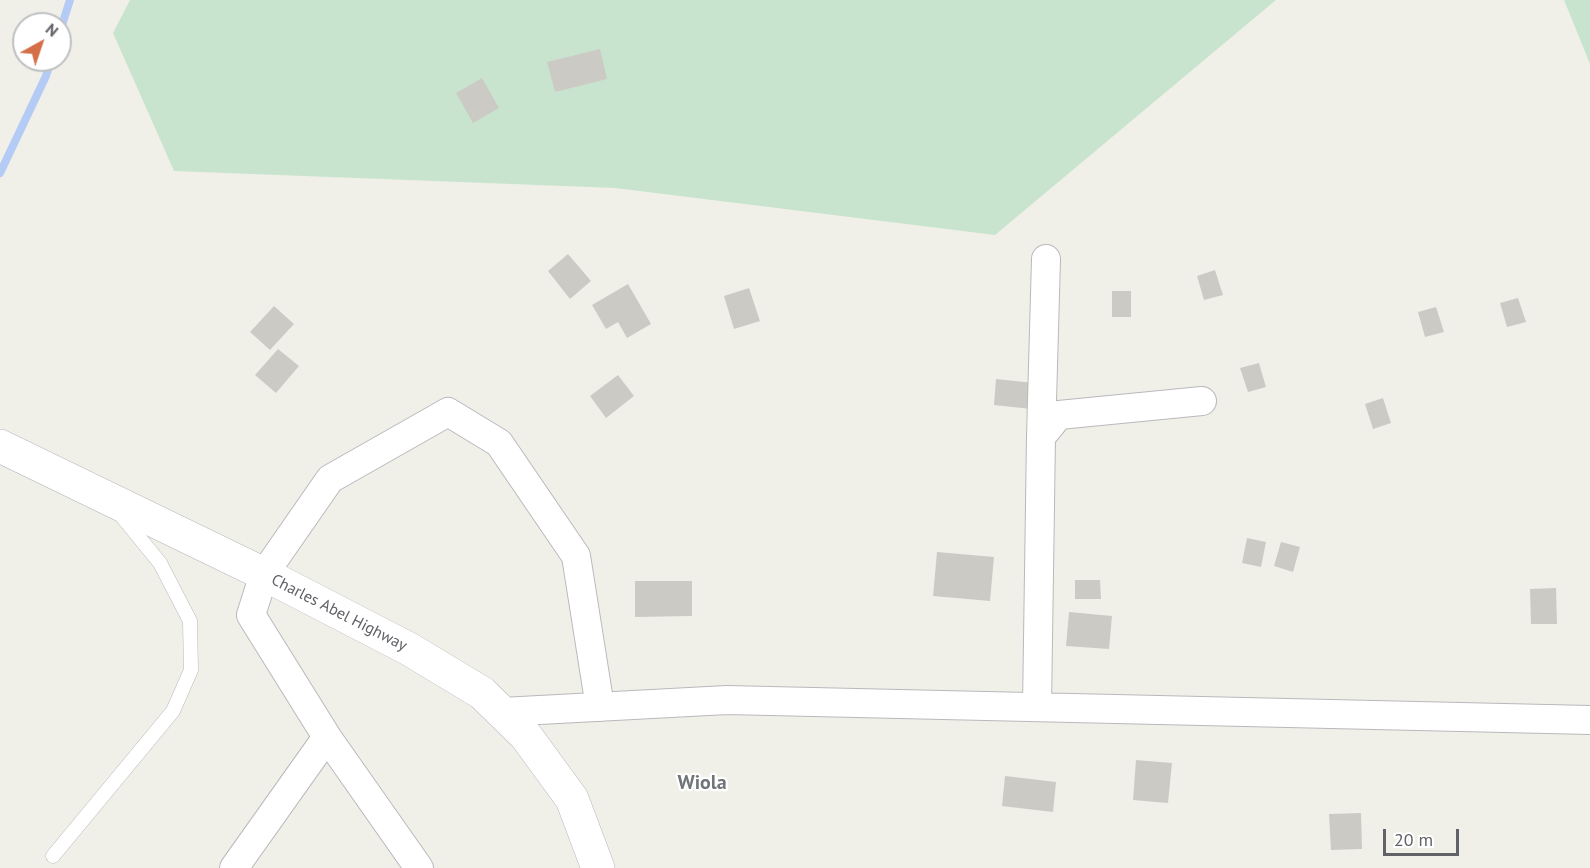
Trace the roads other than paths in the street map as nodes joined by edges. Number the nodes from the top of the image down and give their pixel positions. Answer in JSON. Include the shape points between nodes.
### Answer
{"nodes":[{"id":1,"x":1046,"y":260,"type":"dead end"},
{"id":2,"x":1202,"y":401,"type":"dead end"},
{"id":3,"x":1041,"y":437,"type":"junction"},
{"id":4,"x":0,"y":446,"type":"edge"},
{"id":5,"x":109,"y":500,"type":"junction"},
{"id":6,"x":264,"y":574,"type":"junction"},
{"id":7,"x":600,"y":707,"type":"junction"},
{"id":8,"x":1037,"y":707,"type":"junction"},
{"id":9,"x":502,"y":712,"type":"junction"},
{"id":10,"x":1590,"y":720,"type":"edge"},
{"id":11,"x":327,"y":737,"type":"junction"},
{"id":12,"x":53,"y":856,"type":"dead end"},
{"id":13,"x":234,"y":868,"type":"edge"},
{"id":14,"x":418,"y":868,"type":"edge"},
{"id":15,"x":598,"y":868,"type":"edge"}],
"edges":[{"from":1,"to":3,"type":"street"},
{"from":2,"to":3,"type":"street","via":[[1059,415]]},
{"from":3,"to":8,"type":"street"},
{"from":4,"to":5,"type":"main road","name":"Charles Abel Highway"},
{"from":5,"to":6,"type":"main road","name":"Charles Abel Highway"},
{"from":5,"to":12,"type":"lane","via":[[160,563],[190,621],[191,670],[173,711]]},
{"from":6,"to":7,"type":"street","via":[[330,479],[448,412],[500,443],[576,556]]},
{"from":6,"to":9,"type":"main road","name":"Charles Abel Highway","via":[[409,649],[482,693]]},
{"from":6,"to":11,"type":"street","via":[[251,615]]},
{"from":7,"to":8,"type":"street","via":[[727,700]]},
{"from":7,"to":9,"type":"street"},
{"from":8,"to":10,"type":"street"},
{"from":9,"to":15,"type":"main road","name":"Charles Abel Highway","via":[[526,736],[572,799]]},
{"from":11,"to":13,"type":"street"},
{"from":11,"to":14,"type":"street"}]}
